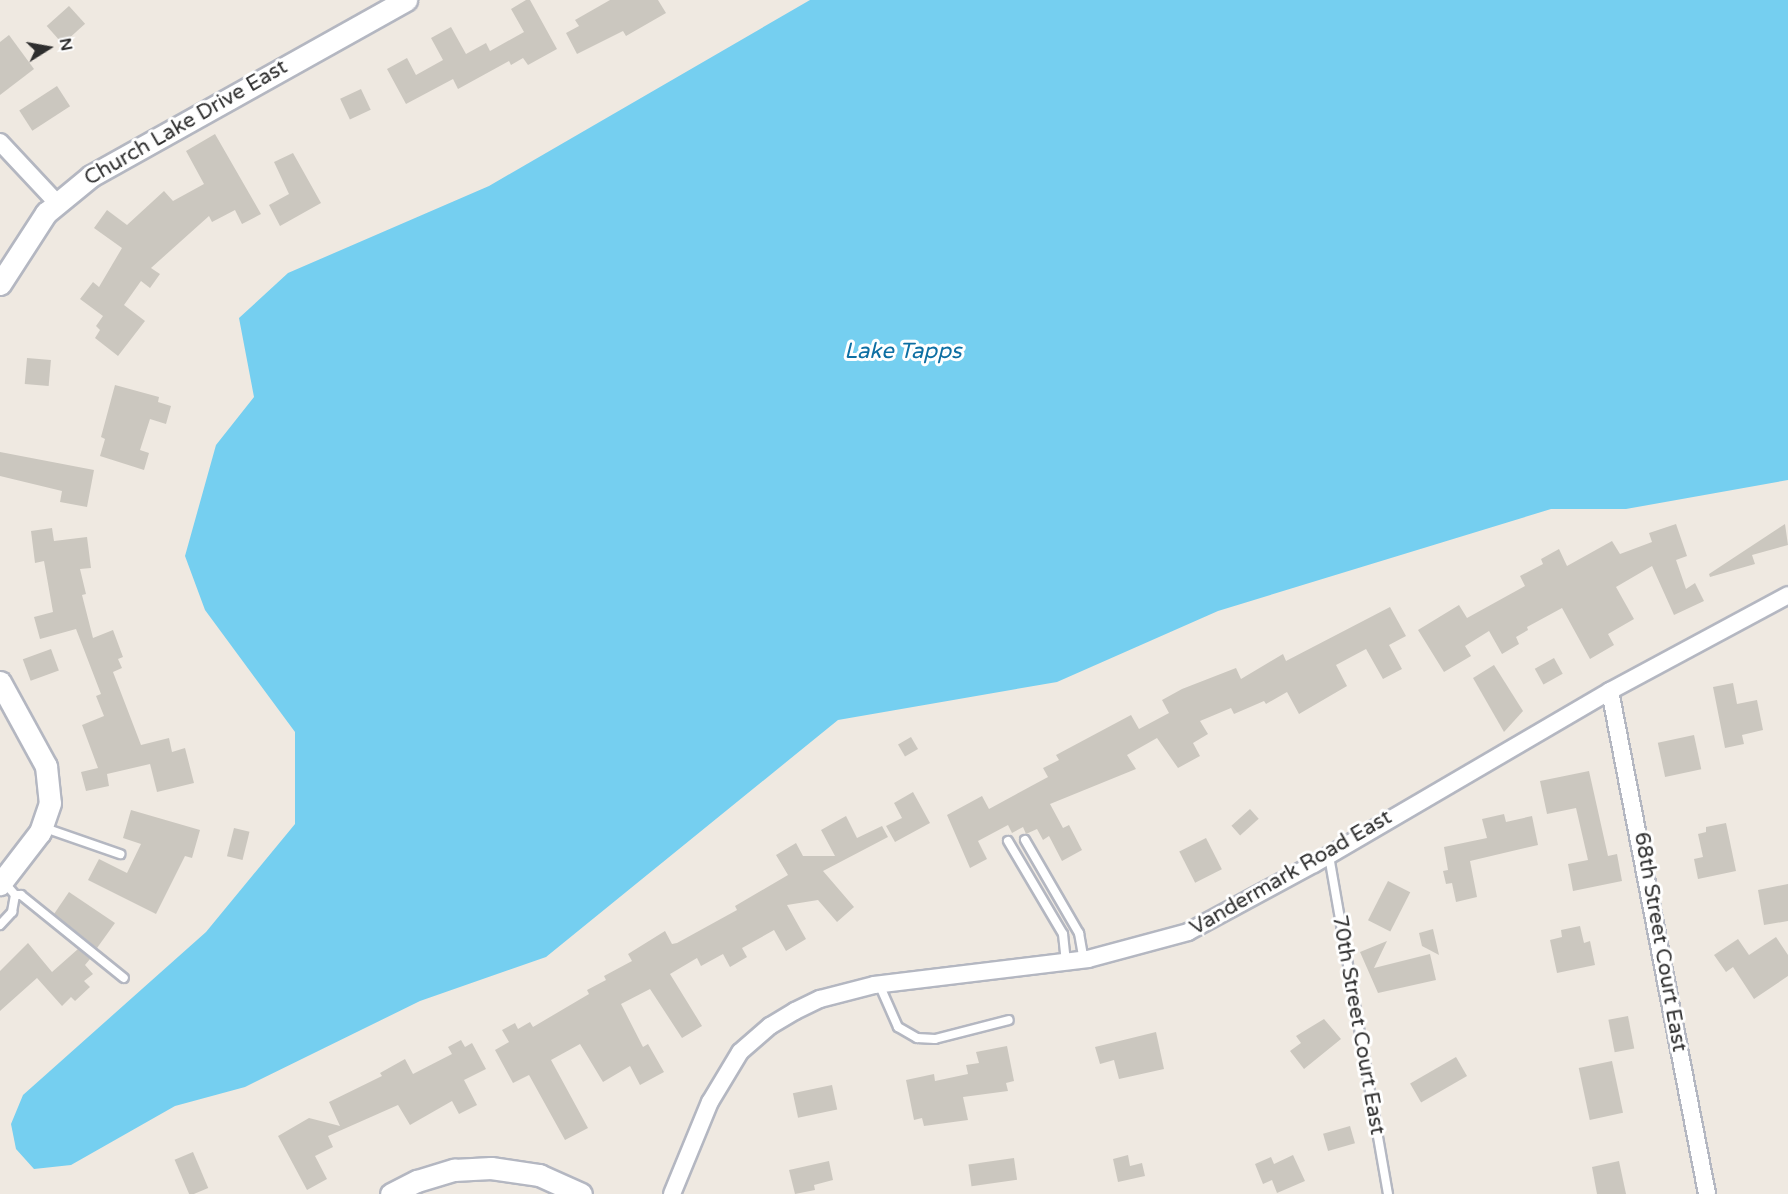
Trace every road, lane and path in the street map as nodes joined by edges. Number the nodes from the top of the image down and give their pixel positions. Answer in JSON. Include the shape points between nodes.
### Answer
{"nodes":[{"id":1,"x":406,"y":0,"type":"edge"},
{"id":2,"x":0,"y":142,"type":"edge"},
{"id":3,"x":57,"y":203,"type":"junction"},
{"id":4,"x":0,"y":284,"type":"edge"},
{"id":5,"x":1788,"y":595,"type":"edge"},
{"id":6,"x":0,"y":681,"type":"edge"},
{"id":7,"x":1610,"y":691,"type":"junction"},
{"id":8,"x":42,"y":827,"type":"junction"},
{"id":9,"x":1025,"y":840,"type":"dead end"},
{"id":10,"x":1008,"y":841,"type":"dead end"},
{"id":11,"x":120,"y":854,"type":"dead end"},
{"id":12,"x":1329,"y":855,"type":"junction"},
{"id":13,"x":6,"y":886,"type":"edge"},
{"id":14,"x":0,"y":925,"type":"edge"},
{"id":15,"x":1084,"y":960,"type":"junction"},
{"id":16,"x":1066,"y":962,"type":"junction"},
{"id":17,"x":124,"y":978,"type":"dead end"},
{"id":18,"x":879,"y":984,"type":"junction"},
{"id":19,"x":1010,"y":1020,"type":"dead end"},
{"id":20,"x":391,"y":1194,"type":"edge"},
{"id":21,"x":581,"y":1194,"type":"edge"},
{"id":22,"x":672,"y":1194,"type":"edge"},
{"id":23,"x":1388,"y":1194,"type":"edge"},
{"id":24,"x":1707,"y":1194,"type":"edge"}],
"edges":[{"from":1,"to":3,"type":"street","name":"Church Lake Drive East","via":[[91,176]]},
{"from":2,"to":3,"type":"street"},
{"from":3,"to":4,"type":"street","name":"Church Lake Drive East","via":[[23,244]]},
{"from":5,"to":7,"type":"street","name":"Vandermark Road East"},
{"from":6,"to":8,"type":"street","via":[[46,766],[50,803]]},
{"from":7,"to":12,"type":"street","name":"Vandermark Road East"},
{"from":7,"to":24,"type":"street","name":"68th Street Court East"},
{"from":8,"to":11,"type":"lane"},
{"from":8,"to":13,"type":"street"},
{"from":9,"to":15,"type":"lane","via":[[1079,933]]},
{"from":10,"to":16,"type":"lane","via":[[1063,934]]},
{"from":12,"to":15,"type":"street","name":"Vandermark Road East","via":[[1188,932]]},
{"from":12,"to":23,"type":"lane","name":"70th Street Court East"},
{"from":13,"to":14,"type":"lane","via":[[12,912]]},
{"from":13,"to":17,"type":"lane"},
{"from":15,"to":16,"type":"street","name":"Vandermark Road East"},
{"from":16,"to":18,"type":"street","name":"Vandermark Road East"},
{"from":18,"to":19,"type":"lane","via":[[898,1027],[916,1038],[936,1039]]},
{"from":18,"to":22,"type":"street","name":"Vandermark Road East","via":[[820,999],[795,1011],[740,1052],[710,1102]]},
{"from":20,"to":21,"type":"street","via":[[454,1170],[491,1168],[539,1174]]}]}
